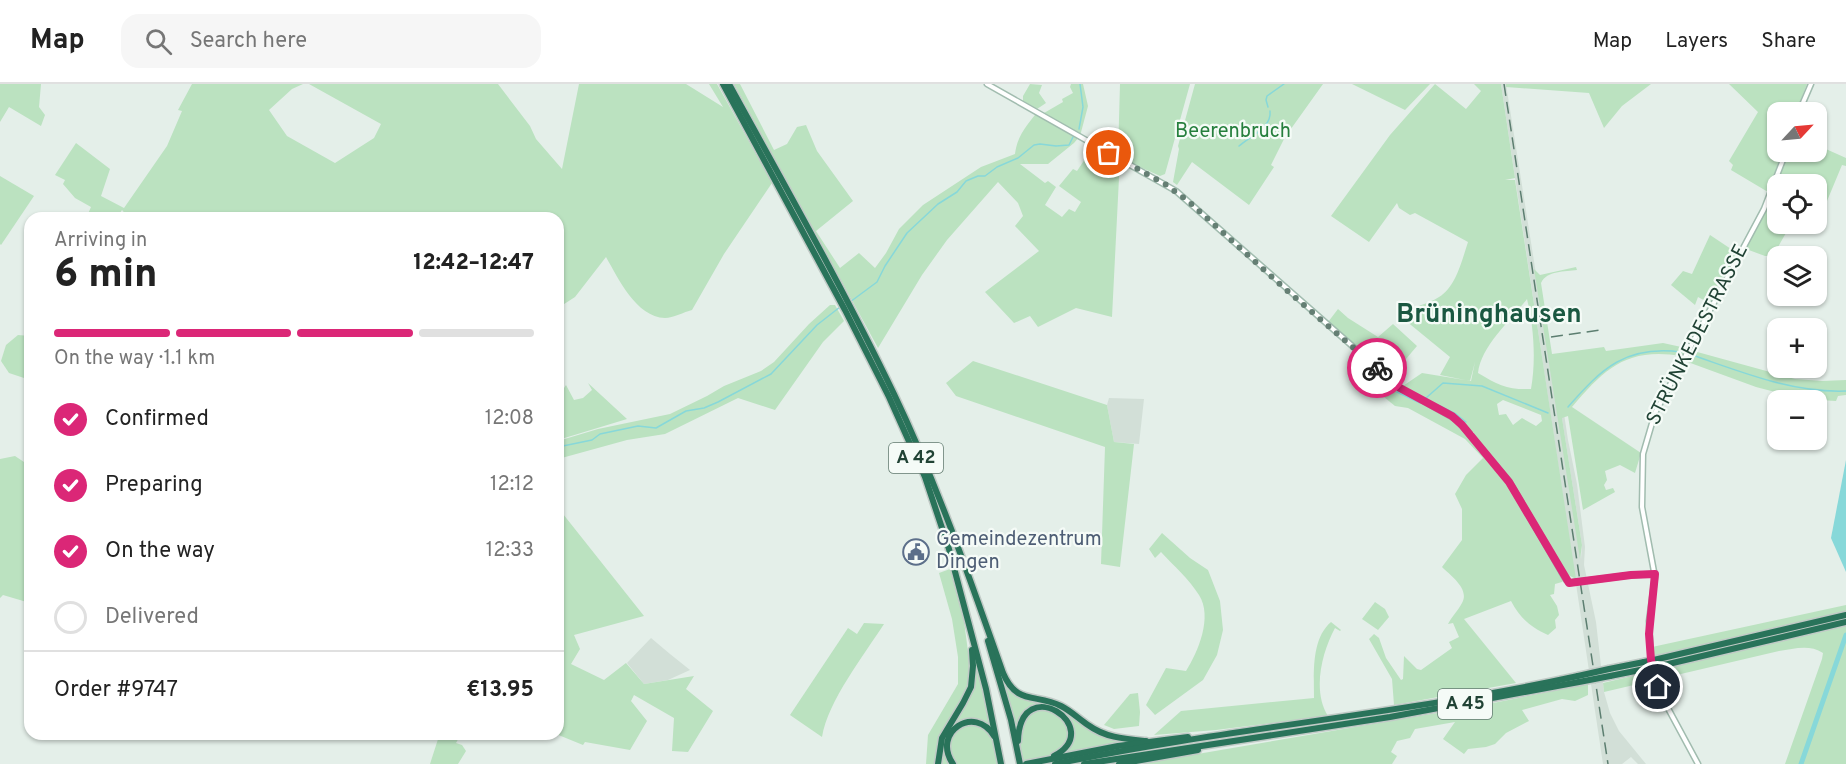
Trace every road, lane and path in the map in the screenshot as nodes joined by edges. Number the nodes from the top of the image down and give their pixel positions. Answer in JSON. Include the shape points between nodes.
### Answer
{"nodes":[{"id":1,"x":723,"y":84,"type":"edge"},
{"id":2,"x":729,"y":84,"type":"edge"},
{"id":3,"x":987,"y":84,"type":"edge"},
{"id":4,"x":1811,"y":84,"type":"edge"},
{"id":5,"x":1804,"y":102,"type":"edge"},
{"id":6,"x":1782,"y":162,"type":"edge"},
{"id":7,"x":842,"y":297,"type":"junction"},
{"id":8,"x":848,"y":309,"type":"junction"},
{"id":9,"x":1655,"y":574,"type":"junction"},
{"id":10,"x":968,"y":577,"type":"junction"},
{"id":11,"x":966,"y":614,"type":"junction"},
{"id":12,"x":1846,"y":615,"type":"edge"},
{"id":13,"x":1836,"y":621,"type":"junction"},
{"id":14,"x":1846,"y":622,"type":"edge"},
{"id":15,"x":1315,"y":725,"type":"junction"},
{"id":16,"x":1128,"y":742,"type":"junction"},
{"id":17,"x":1149,"y":742,"type":"junction"},
{"id":18,"x":1217,"y":743,"type":"junction"},
{"id":19,"x":998,"y":745,"type":"junction"},
{"id":20,"x":1018,"y":751,"type":"junction"},
{"id":21,"x":1041,"y":760,"type":"junction"},
{"id":22,"x":1117,"y":761,"type":"edge"},
{"id":23,"x":1132,"y":762,"type":"edge"},
{"id":24,"x":938,"y":764,"type":"edge"},
{"id":25,"x":953,"y":764,"type":"edge"},
{"id":26,"x":1001,"y":764,"type":"edge"},
{"id":27,"x":1020,"y":764,"type":"edge"},
{"id":28,"x":1028,"y":764,"type":"edge"},
{"id":29,"x":1055,"y":764,"type":"edge"},
{"id":30,"x":1084,"y":764,"type":"edge"},
{"id":31,"x":1698,"y":764,"type":"edge"}],
"edges":[{"from":1,"to":7,"type":"highway","number":"A 42"},
{"from":2,"to":7,"type":"highway","number":"A 42"},
{"from":3,"to":9,"type":"main road","bridge":true,"via":[[1176,191],[1400,388],[1452,416],[1509,482],[1569,583]]},
{"from":4,"to":5,"type":"main road"},
{"from":6,"to":9,"type":"main road","name":"STRÜNKEDESTRASSE","via":[[1767,202],[1662,398],[1647,436],[1642,456],[1641,498]]},
{"from":7,"to":8,"type":"highway","number":"A 42"},
{"from":8,"to":10,"type":"highway","number":"A 42","via":[[926,466]]},
{"from":8,"to":11,"type":"highway","number":"A 42","via":[[925,477]]},
{"from":9,"to":31,"type":"main road","name":"STRÜNKEDESTRASSE","via":[[1649,634],[1654,675]]},
{"from":10,"to":16,"type":"highway","via":[[1003,674],[1014,692],[1060,705],[1096,730]]},
{"from":10,"to":20,"type":"highway","number":"A 42"},
{"from":11,"to":19,"type":"highway","number":"A 42"},
{"from":11,"to":24,"type":"highway","via":[[973,677],[967,696],[942,738]]},
{"from":12,"to":13,"type":"highway","number":"A 45"},
{"from":13,"to":14,"type":"highway","number":"A 45"},
{"from":13,"to":15,"type":"highway","number":"A 45","bridge":true,"via":[[1579,679]]},
{"from":15,"to":17,"type":"highway","number":"A 45"},
{"from":15,"to":18,"type":"highway","number":"A 45"},
{"from":16,"to":17,"type":"highway"},
{"from":16,"to":21,"type":"highway"},
{"from":17,"to":29,"type":"highway"},
{"from":18,"to":22,"type":"highway","number":"A 45","via":[[1143,753]]},
{"from":18,"to":23,"type":"highway"},
{"from":19,"to":25,"type":"highway","via":[[992,732],[982,724],[962,724],[951,732],[946,744]]},
{"from":19,"to":26,"type":"highway","number":"A 42"},
{"from":20,"to":21,"type":"highway","via":[[1020,728],[1026,716],[1040,707],[1057,710],[1068,722],[1069,739],[1060,753]]},
{"from":20,"to":27,"type":"highway","number":"A 42"},
{"from":21,"to":28,"type":"highway"},
{"from":22,"to":23,"type":"highway"},
{"from":22,"to":30,"type":"highway","number":"A 45"}]}
